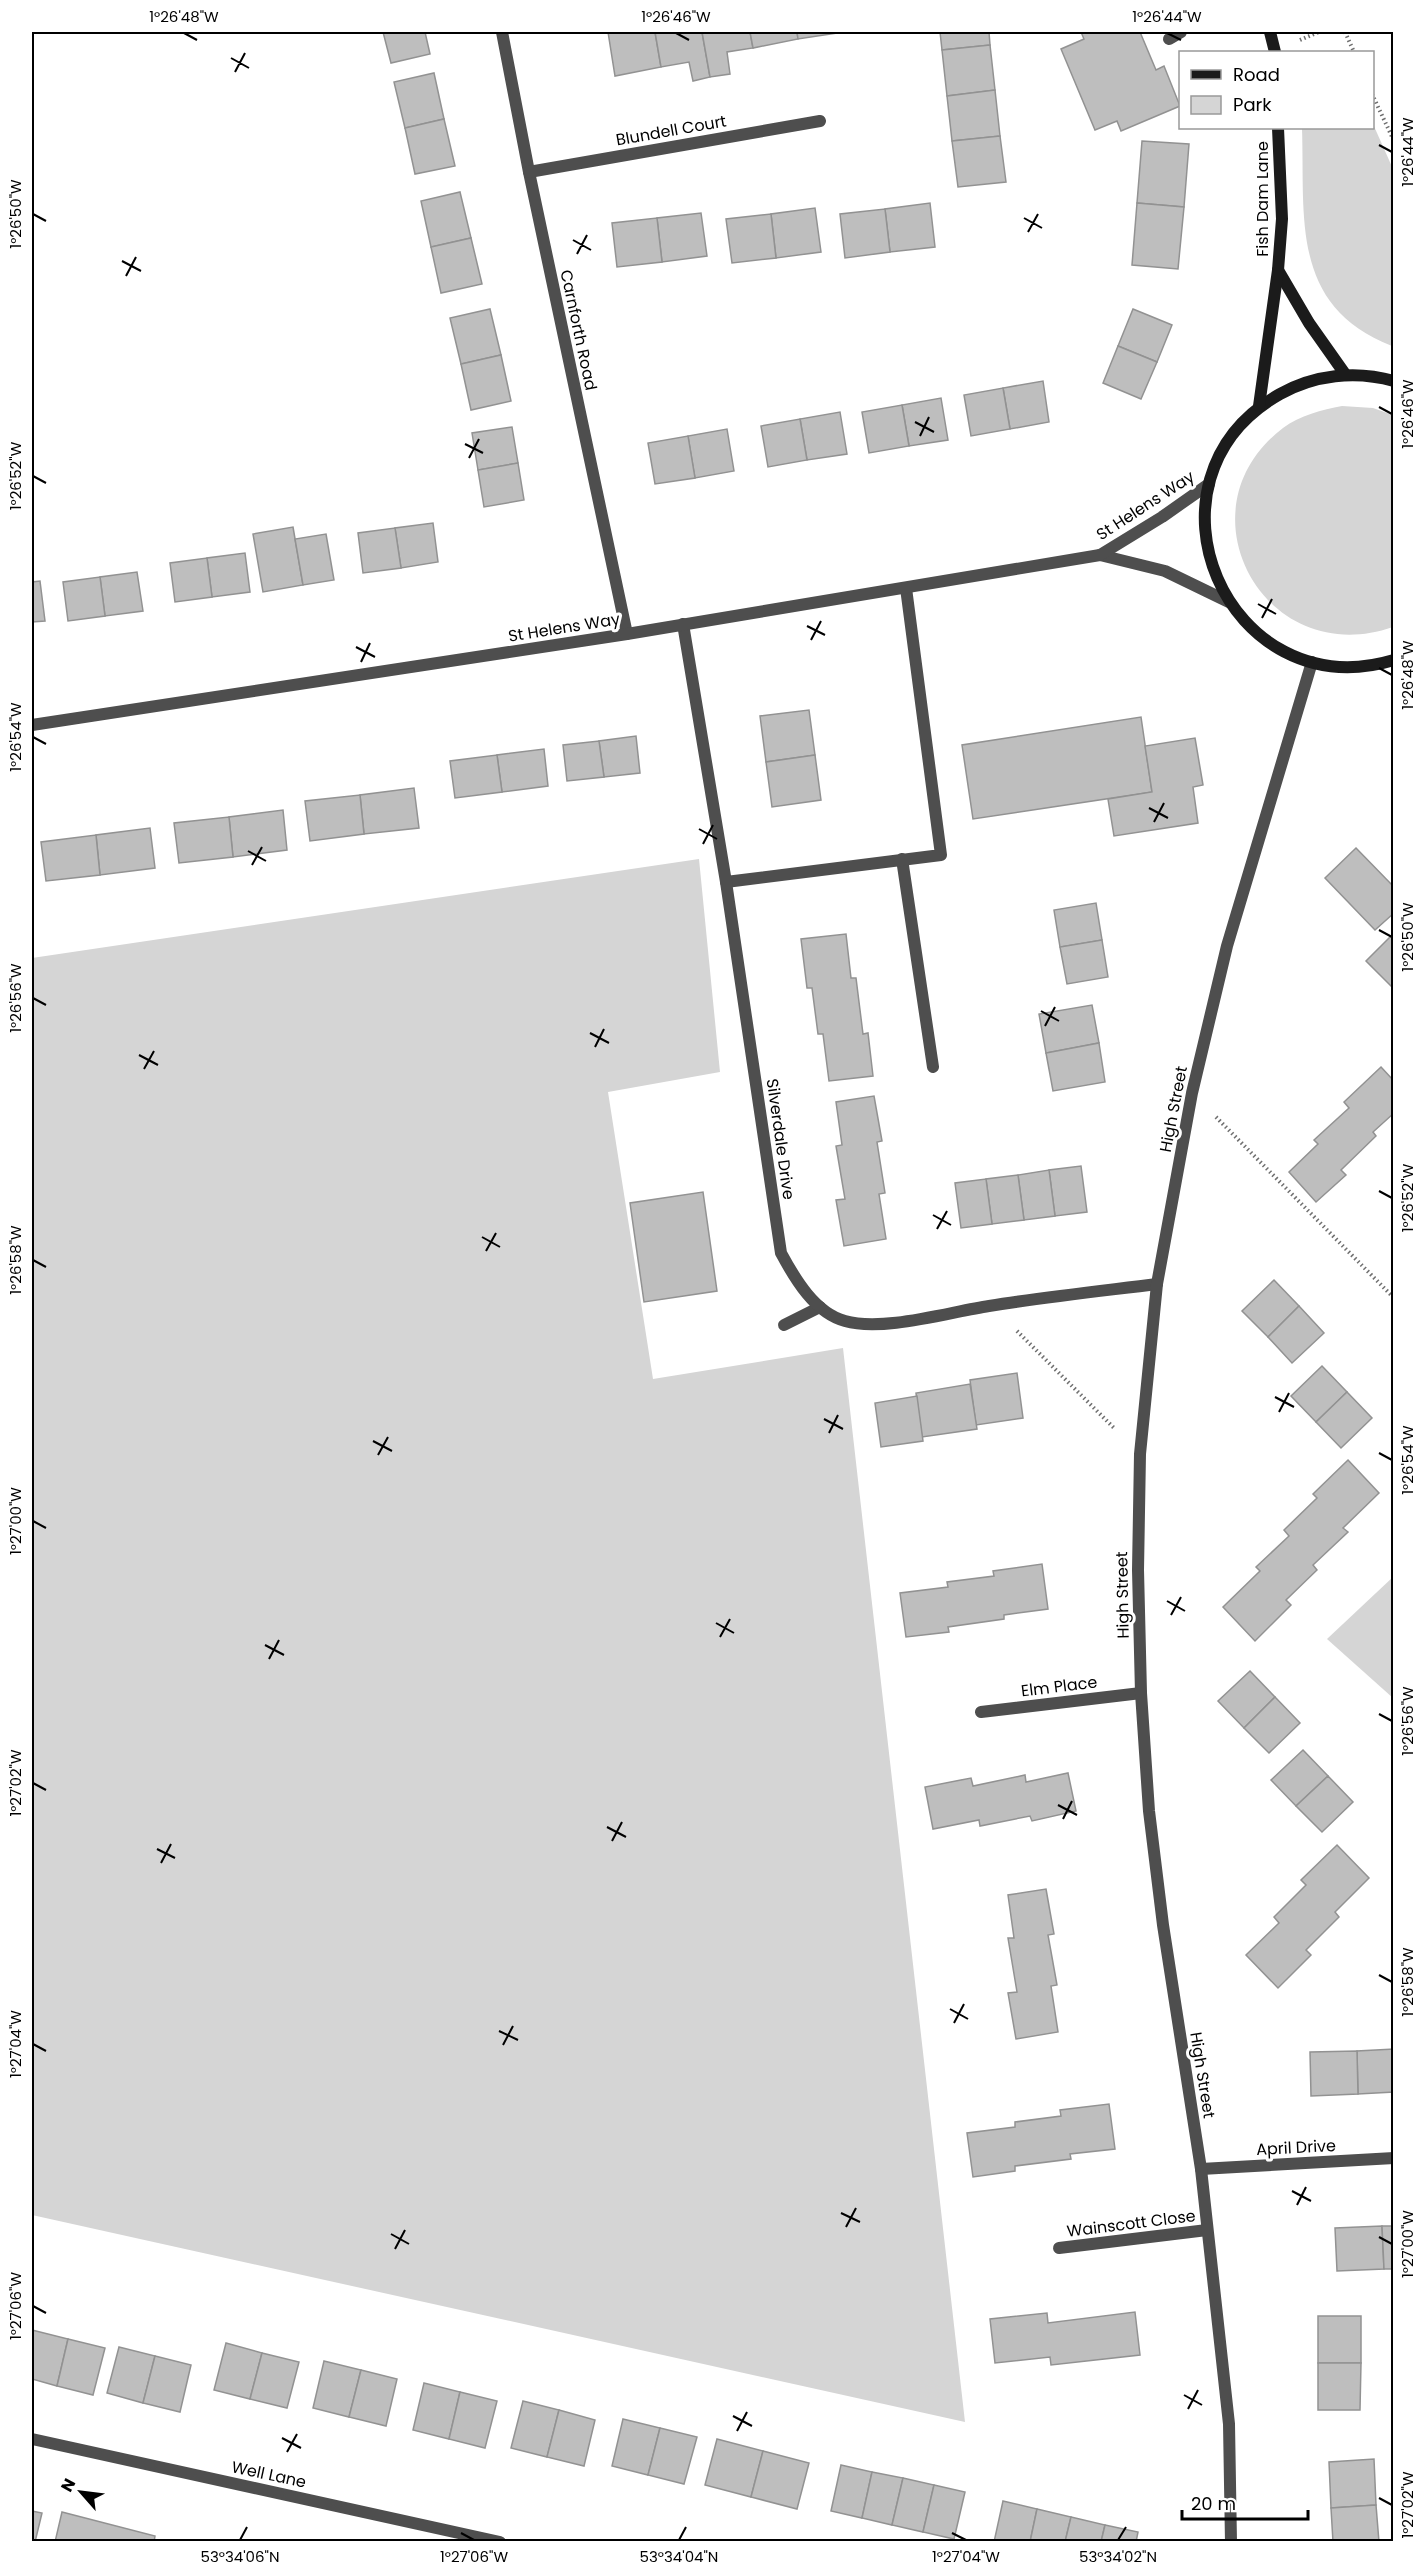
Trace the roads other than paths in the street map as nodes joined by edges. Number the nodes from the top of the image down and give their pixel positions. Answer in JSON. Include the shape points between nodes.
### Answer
{"nodes":[{"id":1,"x":502,"y":32,"type":"edge"},
{"id":2,"x":1181,"y":32,"type":"edge"},
{"id":3,"x":1270,"y":32,"type":"edge"},
{"id":4,"x":1169,"y":39,"type":"dead end"},
{"id":5,"x":1275,"y":51,"type":"edge"},
{"id":6,"x":820,"y":121,"type":"dead end"},
{"id":7,"x":1278,"y":129,"type":"edge"},
{"id":8,"x":529,"y":172,"type":"junction"},
{"id":9,"x":1278,"y":270,"type":"junction"},
{"id":10,"x":1346,"y":374,"type":"junction"},
{"id":11,"x":1393,"y":380,"type":"edge"},
{"id":12,"x":1259,"y":406,"type":"junction"},
{"id":13,"x":1209,"y":484,"type":"junction"},
{"id":14,"x":1100,"y":555,"type":"junction"},
{"id":15,"x":906,"y":588,"type":"junction"},
{"id":16,"x":1229,"y":602,"type":"junction"},
{"id":17,"x":683,"y":624,"type":"junction"},
{"id":18,"x":627,"y":634,"type":"junction"},
{"id":19,"x":1394,"y":660,"type":"edge"},
{"id":20,"x":1311,"y":662,"type":"junction"},
{"id":21,"x":32,"y":725,"type":"edge"},
{"id":22,"x":902,"y":859,"type":"junction"},
{"id":23,"x":726,"y":882,"type":"junction"},
{"id":24,"x":933,"y":1067,"type":"dead end"},
{"id":25,"x":1157,"y":1284,"type":"junction"},
{"id":26,"x":820,"y":1306,"type":"junction"},
{"id":27,"x":784,"y":1325,"type":"dead end"},
{"id":28,"x":1141,"y":1693,"type":"junction"},
{"id":29,"x":981,"y":1712,"type":"dead end"},
{"id":30,"x":1394,"y":2158,"type":"edge"},
{"id":31,"x":1201,"y":2169,"type":"junction"},
{"id":32,"x":1207,"y":2230,"type":"junction"},
{"id":33,"x":1059,"y":2248,"type":"dead end"},
{"id":34,"x":32,"y":2439,"type":"edge"},
{"id":35,"x":465,"y":2537,"type":"edge"},
{"id":36,"x":500,"y":2541,"type":"edge"},
{"id":37,"x":1231,"y":2541,"type":"edge"}],
"edges":[{"from":1,"to":8,"type":"street","name":"Carnforth Road"},
{"from":2,"to":4,"type":"street"},
{"from":3,"to":5,"type":"street"},
{"from":6,"to":8,"type":"street","name":"Blundell Court"},
{"from":7,"to":9,"type":"street","name":"Fish Dam Lane","via":[[1282,219]]},
{"from":8,"to":18,"type":"street","name":"Carnforth Road"},
{"from":9,"to":10,"type":"street","name":"Fish Dam Lane","via":[[1309,323]]},
{"from":9,"to":12,"type":"street","name":"Fish Dam Lane"},
{"from":10,"to":11,"type":"street"},
{"from":10,"to":12,"type":"street","via":[[1300,383]]},
{"from":12,"to":13,"type":"street","via":[[1237,428],[1220,454]]},
{"from":13,"to":14,"type":"street","name":"St Helens Way"},
{"from":13,"to":16,"type":"street","via":[[1204,514],[1206,545],[1214,575]]},
{"from":14,"to":15,"type":"street","name":"St Helens Way"},
{"from":14,"to":16,"type":"street","name":"St Helens Way","via":[[1165,571]]},
{"from":15,"to":17,"type":"street","name":"St Helens Way"},
{"from":15,"to":22,"type":"street","via":[[941,855]]},
{"from":16,"to":20,"type":"street","via":[[1251,629],[1279,649]]},
{"from":17,"to":18,"type":"street","name":"St Helens Way"},
{"from":17,"to":23,"type":"street","name":"Silverdale Drive"},
{"from":18,"to":21,"type":"street","name":"St Helens Way"},
{"from":19,"to":20,"type":"street","via":[[1349,667]]},
{"from":20,"to":25,"type":"street","name":"High Street","via":[[1227,946],[1192,1093]]},
{"from":22,"to":23,"type":"street"},
{"from":22,"to":24,"type":"street"},
{"from":23,"to":26,"type":"street","name":"Silverdale Drive","via":[[781,1253],[797,1282]]},
{"from":25,"to":26,"type":"street","name":"Silverdale Drive","via":[[869,1326],[843,1321]]},
{"from":25,"to":28,"type":"street","name":"High Street","via":[[1140,1454]]},
{"from":26,"to":27,"type":"street"},
{"from":28,"to":29,"type":"street","name":"Elm Place"},
{"from":28,"to":31,"type":"street","name":"High Street","via":[[1161,1914]]},
{"from":30,"to":31,"type":"street","name":"April Drive"},
{"from":31,"to":32,"type":"street","name":"High Street"},
{"from":32,"to":33,"type":"street","name":"Wainscott Close"},
{"from":32,"to":37,"type":"street","name":"High Street","via":[[1229,2424]]},
{"from":34,"to":35,"type":"street","name":"Well Lane"},
{"from":35,"to":36,"type":"street","name":"Well Lane"}]}
